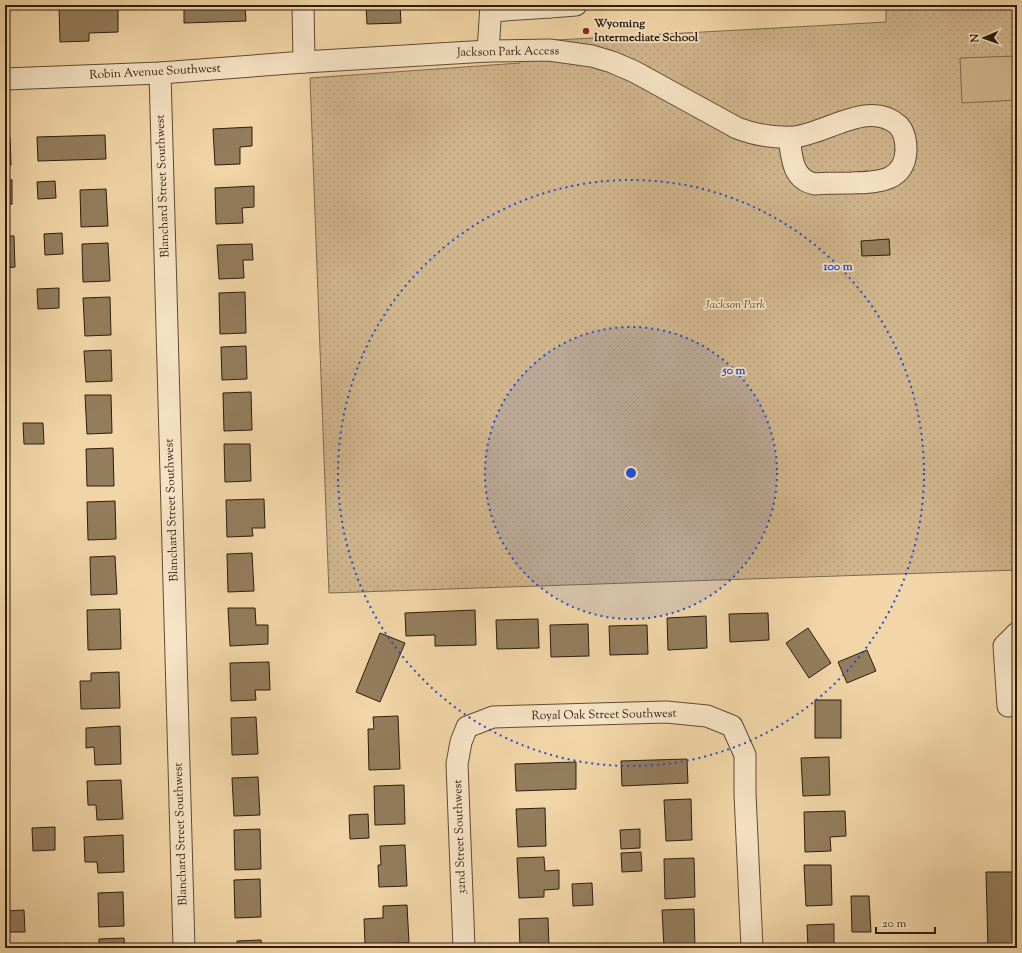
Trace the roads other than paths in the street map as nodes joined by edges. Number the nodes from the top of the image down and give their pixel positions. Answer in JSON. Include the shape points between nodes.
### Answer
{"nodes":[{"id":1,"x":302,"y":5,"type":"edge"},
{"id":2,"x":576,"y":5,"type":"edge"},
{"id":3,"x":550,"y":6,"type":"edge"},
{"id":4,"x":491,"y":8,"type":"edge"},
{"id":5,"x":488,"y":51,"type":"junction"},
{"id":6,"x":304,"y":62,"type":"junction"},
{"id":7,"x":160,"y":73,"type":"junction"},
{"id":8,"x":5,"y":79,"type":"edge"},
{"id":9,"x":790,"y":137,"type":"junction"},
{"id":10,"x":1017,"y":633,"type":"edge"},
{"id":11,"x":1017,"y":705,"type":"edge"},
{"id":12,"x":467,"y":727,"type":"joint"},
{"id":13,"x":184,"y":948,"type":"edge"},
{"id":14,"x":464,"y":948,"type":"edge"},
{"id":15,"x":752,"y":948,"type":"edge"}],
"edges":[{"from":1,"to":6,"type":"street"},
{"from":2,"to":3,"type":"street"},
{"from":3,"to":4,"type":"street"},
{"from":4,"to":5,"type":"street"},
{"from":5,"to":6,"type":"street","name":"Jackson Park Access"},
{"from":5,"to":9,"type":"street","name":"Jackson Park Access","via":[[549,50],[592,56],[635,72],[750,134]]},
{"from":6,"to":7,"type":"street","name":"Robin Avenue Southwest"},
{"from":7,"to":8,"type":"street","name":"Robin Avenue Southwest"},
{"from":7,"to":13,"type":"street","name":"Blanchard Street Southwest"},
{"from":9,"to":9,"type":"street","name":"Jackson Park Access","via":[[795,170],[809,183],[882,181],[899,171],[905,160],[906,144],[903,132],[895,122],[882,116],[859,117]]},
{"from":10,"to":11,"type":"street","via":[[1004,646],[1008,706]]},
{"from":12,"to":14,"type":"street","name":"32nd Street Southwest","via":[[457,764]]},
{"from":12,"to":15,"type":"street","name":"Royal Oak Street Southwest","via":[[493,717],[666,712],[707,716],[732,726],[745,755]]}]}
